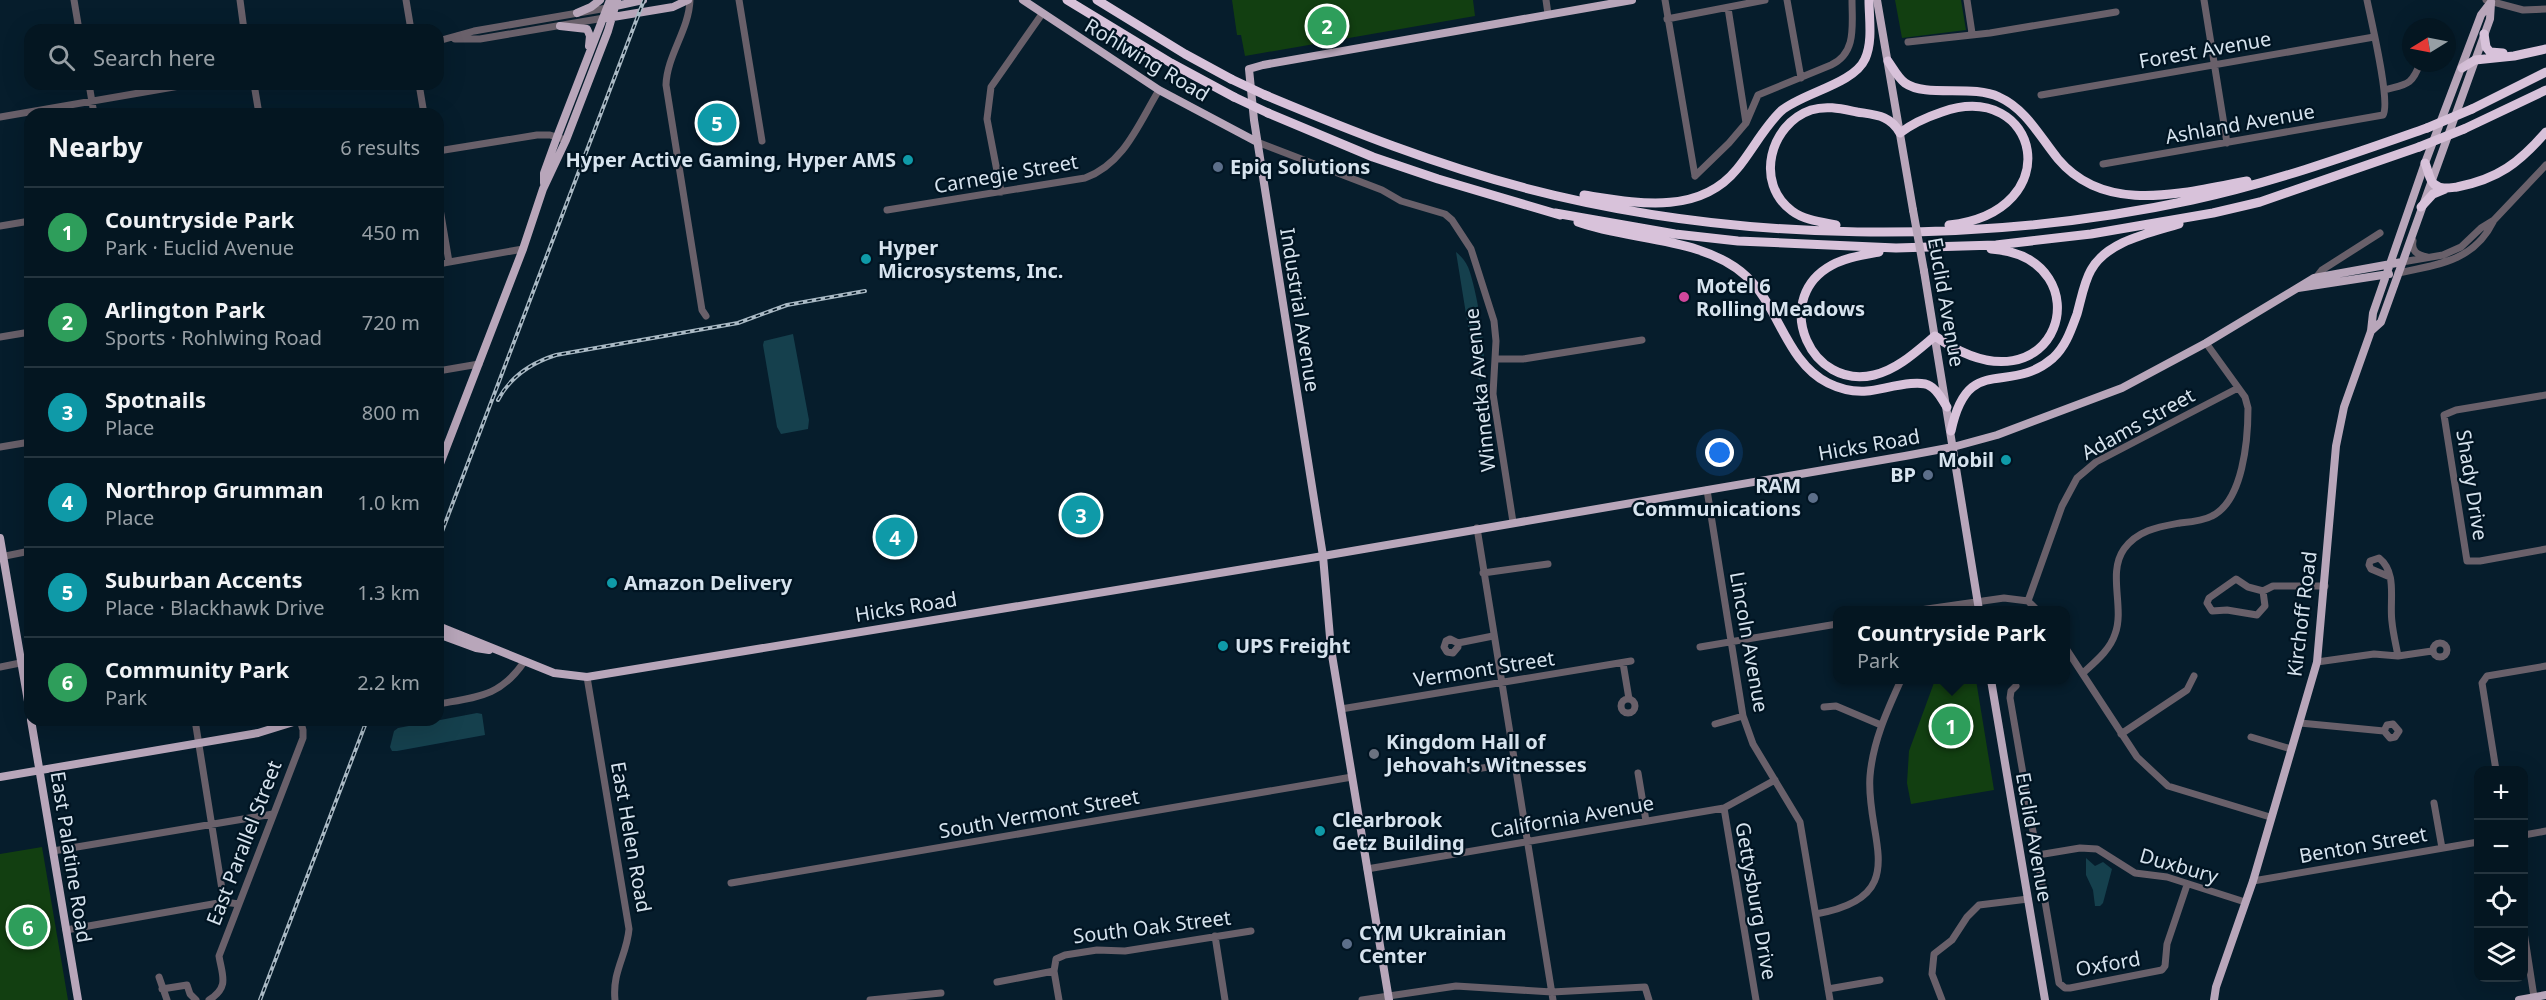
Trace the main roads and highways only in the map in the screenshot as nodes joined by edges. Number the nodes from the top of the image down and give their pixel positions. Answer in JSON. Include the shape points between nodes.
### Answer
{"nodes":[{"id":1,"x":600,"y":0,"type":"edge"},
{"id":2,"x":640,"y":0,"type":"edge"},
{"id":3,"x":689,"y":0,"type":"edge"},
{"id":4,"x":1023,"y":0,"type":"edge"},
{"id":5,"x":1067,"y":0,"type":"edge"},
{"id":6,"x":1097,"y":0,"type":"edge"},
{"id":7,"x":1632,"y":0,"type":"edge"},
{"id":8,"x":1869,"y":0,"type":"edge"},
{"id":9,"x":1878,"y":0,"type":"edge"},
{"id":10,"x":2489,"y":1,"type":"edge"},
{"id":11,"x":611,"y":8,"type":"edge"},
{"id":12,"x":577,"y":13,"type":"road end"},
{"id":13,"x":560,"y":26,"type":"road end"},
{"id":14,"x":2484,"y":34,"type":"junction"},
{"id":15,"x":2546,"y":50,"type":"edge"},
{"id":16,"x":2535,"y":52,"type":"junction"},
{"id":17,"x":588,"y":53,"type":"junction"},
{"id":18,"x":2475,"y":60,"type":"junction"},
{"id":19,"x":1888,"y":62,"type":"junction"},
{"id":20,"x":2462,"y":68,"type":"junction"},
{"id":21,"x":2546,"y":72,"type":"edge"},
{"id":22,"x":2546,"y":90,"type":"edge"},
{"id":23,"x":2546,"y":132,"type":"edge"},
{"id":24,"x":1900,"y":133,"type":"junction"},
{"id":25,"x":1257,"y":142,"type":"junction"},
{"id":26,"x":2425,"y":163,"type":"junction"},
{"id":27,"x":2288,"y":175,"type":"junction"},
{"id":28,"x":2432,"y":181,"type":"junction"},
{"id":29,"x":1525,"y":188,"type":"junction"},
{"id":30,"x":543,"y":189,"type":"junction"},
{"id":31,"x":2446,"y":189,"type":"junction"},
{"id":32,"x":2421,"y":207,"type":"junction"},
{"id":33,"x":1555,"y":213,"type":"junction"},
{"id":34,"x":2213,"y":213,"type":"junction"},
{"id":35,"x":1888,"y":232,"type":"junction"},
{"id":36,"x":1910,"y":232,"type":"junction"},
{"id":37,"x":1958,"y":247,"type":"junction"},
{"id":38,"x":1896,"y":248,"type":"junction"},
{"id":39,"x":2402,"y":262,"type":"junction"},
{"id":40,"x":2391,"y":264,"type":"junction"},
{"id":41,"x":2398,"y":273,"type":"junction"},
{"id":42,"x":2387,"y":275,"type":"junction"},
{"id":43,"x":2363,"y":278,"type":"junction"},
{"id":44,"x":2315,"y":281,"type":"junction"},
{"id":45,"x":2378,"y":297,"type":"junction"},
{"id":46,"x":2371,"y":330,"type":"junction"},
{"id":47,"x":1935,"y":336,"type":"junction"},
{"id":48,"x":1947,"y":407,"type":"junction"},
{"id":49,"x":1951,"y":431,"type":"junction"},
{"id":50,"x":1953,"y":447,"type":"junction"},
{"id":51,"x":444,"y":454,"type":"edge"},
{"id":52,"x":0,"y":538,"type":"edge"},
{"id":53,"x":2,"y":556,"type":"edge"},
{"id":54,"x":1323,"y":556,"type":"junction"},
{"id":55,"x":1979,"y":606,"type":"edge"},
{"id":56,"x":444,"y":628,"type":"edge"},
{"id":57,"x":444,"y":636,"type":"edge"},
{"id":58,"x":497,"y":651,"type":"junction"},
{"id":59,"x":24,"y":653,"type":"edge"},
{"id":60,"x":1992,"y":684,"type":"edge"},
{"id":61,"x":32,"y":726,"type":"edge"},
{"id":62,"x":281,"y":726,"type":"edge"},
{"id":63,"x":40,"y":770,"type":"junction"},
{"id":64,"x":0,"y":777,"type":"edge"},
{"id":65,"x":2546,"y":995,"type":"edge"},
{"id":66,"x":1389,"y":998,"type":"edge"},
{"id":67,"x":78,"y":1000,"type":"edge"},
{"id":68,"x":2045,"y":1000,"type":"edge"},
{"id":69,"x":2214,"y":1000,"type":"edge"},
{"id":70,"x":2519,"y":1000,"type":"edge"}],
"edges":[{"from":1,"to":12,"type":"main road"},
{"from":2,"to":11,"type":"main road"},
{"from":3,"to":11,"type":"main road","via":[[673,7]]},
{"from":4,"to":25,"type":"main road","name":"Rohlwing Road","via":[[1159,90]]},
{"from":5,"to":33,"type":"highway","bridge":true,"via":[[1153,53],[1268,113],[1394,165]]},
{"from":6,"to":29,"type":"highway","bridge":true,"via":[[1185,54],[1265,95],[1378,142]]},
{"from":7,"to":25,"type":"main road","name":"Industrial Avenue","via":[[1249,69]]},
{"from":8,"to":29,"type":"highway","via":[[1865,60],[1851,74],[1781,111],[1732,175],[1711,191],[1676,202],[1647,204],[1550,188]]},
{"from":9,"to":19,"type":"main road","name":"Euclid Avenue"},
{"from":10,"to":14,"type":"main road","name":"Kirchoff Road","via":[[2490,19]]},
{"from":10,"to":20,"type":"main road","name":"Kirchoff Road"},
{"from":11,"to":17,"type":"main road"},
{"from":11,"to":30,"type":"main road","via":[[566,140]]},
{"from":13,"to":17,"type":"main road","via":[[587,29]]},
{"from":14,"to":16,"type":"highway","via":[[2486,47],[2494,54]]},
{"from":14,"to":18,"type":"main road","name":"Kirchoff Road"},
{"from":15,"to":16,"type":"highway"},
{"from":16,"to":18,"type":"highway"},
{"from":17,"to":30,"type":"main road","via":[[544,173]]},
{"from":18,"to":20,"type":"highway"},
{"from":18,"to":28,"type":"main road","name":"Kirchoff Road"},
{"from":19,"to":24,"type":"main road","name":"Euclid Avenue"},
{"from":19,"to":27,"type":"highway","via":[[1900,78],[1914,87],[1979,91],[2012,104],[2071,172],[2101,190],[2130,196],[2158,195]]},
{"from":20,"to":26,"type":"main road","name":"Kirchoff Road"},
{"from":21,"to":27,"type":"highway","bridge":true,"via":[[2427,128]]},
{"from":22,"to":34,"type":"highway","bridge":true,"via":[[2420,147],[2260,202]]},
{"from":23,"to":31,"type":"highway","via":[[2525,156],[2498,175]]},
{"from":24,"to":35,"type":"highway","via":[[1882,116],[1817,109],[1803,113],[1786,126],[1776,139],[1771,156],[1775,188],[1792,211],[1813,220]]},
{"from":24,"to":36,"type":"highway","via":[[1918,121],[1958,106],[1983,106],[2009,120],[2022,135],[2027,149],[2024,181],[2014,197],[1999,209],[1972,220]]},
{"from":24,"to":47,"type":"main road","name":"Euclid Avenue","bridge":true},
{"from":25,"to":54,"type":"main road","name":"Industrial Avenue"},
{"from":26,"to":28,"type":"highway"},
{"from":26,"to":40,"type":"main road","name":"Kirchoff Road"},
{"from":27,"to":36,"type":"highway","via":[[2191,200],[2087,219]]},
{"from":28,"to":31,"type":"highway"},
{"from":28,"to":32,"type":"main road","name":"Kirchoff Road"},
{"from":29,"to":35,"type":"highway","via":[[1705,222]]},
{"from":30,"to":51,"type":"main road"},
{"from":31,"to":32,"type":"highway","via":[[2433,194]]},
{"from":32,"to":39,"type":"main road","name":"Kirchoff Road"},
{"from":33,"to":38,"type":"highway","via":[[1738,241]]},
{"from":33,"to":48,"type":"highway","via":[[1724,260],[1761,291],[1803,363],[1826,383],[1866,391],[1925,384],[1935,390]]},
{"from":34,"to":37,"type":"highway","via":[[2091,234]]},
{"from":34,"to":49,"type":"highway","via":[[2129,240],[2106,253],[2091,269],[2067,341],[2036,369],[1972,386],[1960,400]]},
{"from":35,"to":36,"type":"highway"},
{"from":37,"to":38,"type":"highway"},
{"from":37,"to":47,"type":"highway","via":[[2001,250],[2037,264],[2054,287],[2054,328],[2036,351],[2022,360],[2005,363],[1977,358]]},
{"from":38,"to":47,"type":"highway","via":[[1836,263],[1816,277],[1801,306],[1804,337],[1827,367],[1858,377],[1887,371]]},
{"from":39,"to":40,"type":"main road"},
{"from":39,"to":41,"type":"main road","name":"Kirchoff Road"},
{"from":40,"to":42,"type":"main road","name":"Kirchoff Road"},
{"from":40,"to":44,"type":"main road"},
{"from":41,"to":42,"type":"main road"},
{"from":41,"to":46,"type":"main road","name":"Kirchoff Road","via":[[2381,322]]},
{"from":42,"to":43,"type":"main road"},
{"from":42,"to":45,"type":"main road","name":"Kirchoff Road"},
{"from":43,"to":44,"type":"main road"},
{"from":43,"to":45,"type":"main road","via":[[2375,283]]},
{"from":44,"to":50,"type":"main road","name":"Hicks Road","via":[[2122,388]]},
{"from":45,"to":46,"type":"main road","name":"Kirchoff Road"},
{"from":46,"to":69,"type":"main road","name":"Kirchoff Road","via":[[2344,407],[2336,446],[2318,662]]},
{"from":47,"to":48,"type":"main road","name":"Euclid Avenue"},
{"from":48,"to":49,"type":"main road","name":"Euclid Avenue"},
{"from":49,"to":50,"type":"main road","name":"Euclid Avenue"},
{"from":50,"to":54,"type":"main road","name":"Hicks Road"},
{"from":50,"to":55,"type":"main road","name":"Euclid Avenue"},
{"from":52,"to":53,"type":"main road"},
{"from":53,"to":59,"type":"main road"},
{"from":54,"to":58,"type":"main road","name":"Hicks Road","via":[[587,677],[554,673]]},
{"from":54,"to":66,"type":"main road","name":"Industrial Avenue","via":[[1330,641]]},
{"from":56,"to":58,"type":"main road","name":"Hicks Road"},
{"from":57,"to":58,"type":"main road","name":"Hicks Road"},
{"from":60,"to":68,"type":"main road","name":"Euclid Avenue"},
{"from":61,"to":63,"type":"main road","name":"East Palatine Road"},
{"from":62,"to":63,"type":"main road"},
{"from":63,"to":64,"type":"main road"},
{"from":63,"to":67,"type":"main road","name":"East Palatine Road"},
{"from":65,"to":70,"type":"main road"}]}
